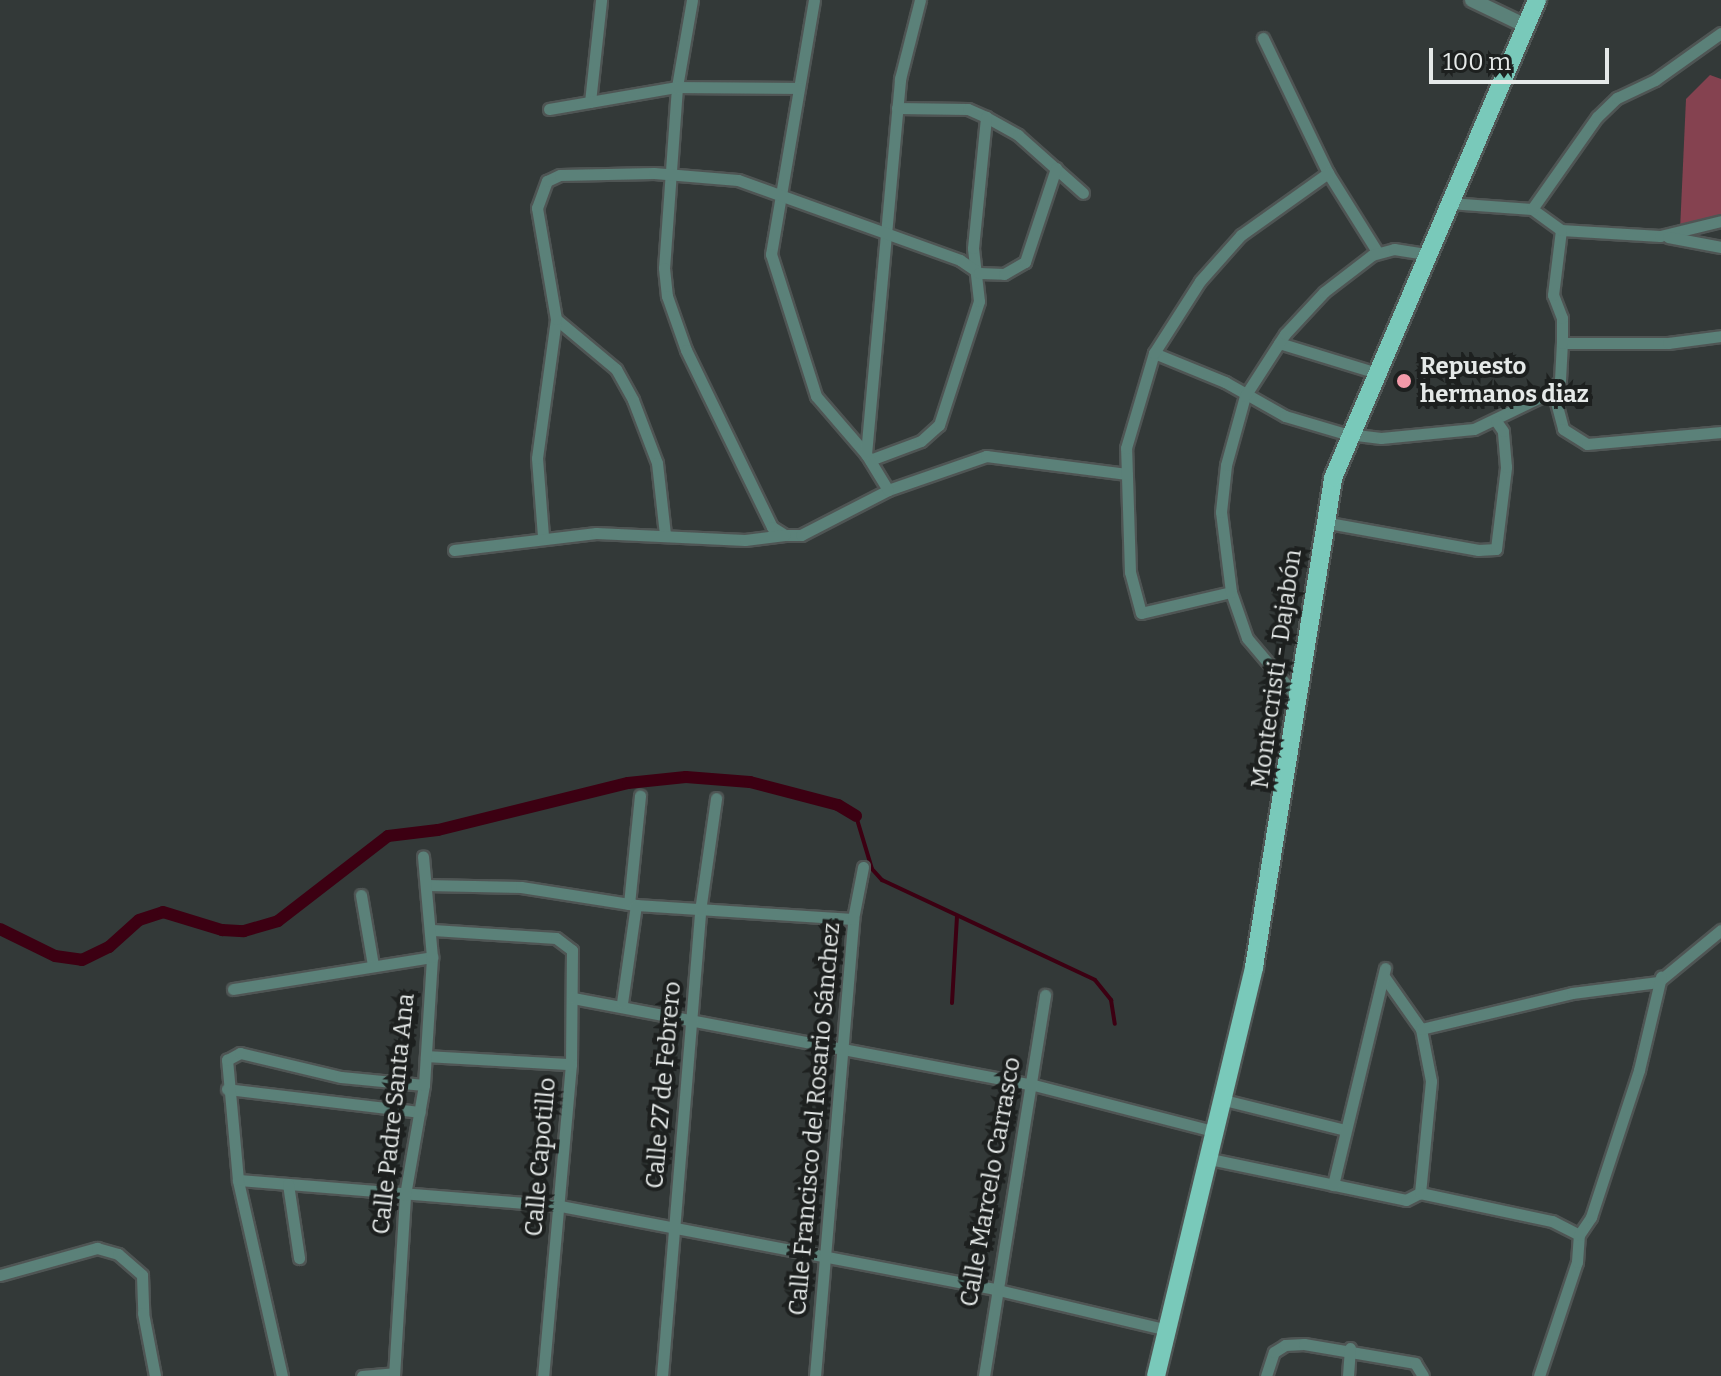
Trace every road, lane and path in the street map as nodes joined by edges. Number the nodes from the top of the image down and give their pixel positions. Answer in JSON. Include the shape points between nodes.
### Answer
{"nodes":[{"id":1,"x":601,"y":0,"type":"edge"},
{"id":2,"x":692,"y":0,"type":"edge"},
{"id":3,"x":814,"y":0,"type":"edge"},
{"id":4,"x":920,"y":0,"type":"edge"},
{"id":5,"x":1472,"y":0,"type":"edge"},
{"id":6,"x":1537,"y":0,"type":"edge"},
{"id":7,"x":1526,"y":26,"type":"junction"},
{"id":8,"x":1721,"y":33,"type":"edge"},
{"id":9,"x":1263,"y":38,"type":"dead end"},
{"id":10,"x":677,"y":87,"type":"junction"},
{"id":11,"x":798,"y":88,"type":"junction"},
{"id":12,"x":590,"y":102,"type":"junction"},
{"id":13,"x":897,"y":108,"type":"junction"},
{"id":14,"x":549,"y":109,"type":"dead end"},
{"id":15,"x":986,"y":117,"type":"junction"},
{"id":16,"x":1056,"y":168,"type":"junction"},
{"id":17,"x":675,"y":173,"type":"junction"},
{"id":18,"x":1328,"y":173,"type":"junction"},
{"id":19,"x":782,"y":193,"type":"junction"},
{"id":20,"x":1083,"y":193,"type":"dead end"},
{"id":21,"x":1449,"y":203,"type":"junction"},
{"id":22,"x":1532,"y":209,"type":"junction"},
{"id":23,"x":1721,"y":221,"type":"edge"},
{"id":24,"x":1561,"y":230,"type":"junction"},
{"id":25,"x":889,"y":234,"type":"junction"},
{"id":26,"x":1660,"y":236,"type":"junction"},
{"id":27,"x":1721,"y":247,"type":"edge"},
{"id":28,"x":1378,"y":253,"type":"junction"},
{"id":29,"x":1426,"y":254,"type":"junction"},
{"id":30,"x":979,"y":273,"type":"junction"},
{"id":31,"x":556,"y":319,"type":"junction"},
{"id":32,"x":1721,"y":336,"type":"edge"},
{"id":33,"x":1279,"y":343,"type":"junction"},
{"id":34,"x":1562,"y":343,"type":"junction"},
{"id":35,"x":1154,"y":353,"type":"junction"},
{"id":36,"x":1374,"y":372,"type":"junction"},
{"id":37,"x":1553,"y":391,"type":"junction"},
{"id":38,"x":1245,"y":396,"type":"junction"},
{"id":39,"x":1496,"y":421,"type":"junction"},
{"id":40,"x":1721,"y":432,"type":"edge"},
{"id":41,"x":1348,"y":435,"type":"junction"},
{"id":42,"x":868,"y":457,"type":"junction"},
{"id":43,"x":1127,"y":474,"type":"junction"},
{"id":44,"x":888,"y":490,"type":"junction"},
{"id":45,"x":1323,"y":522,"type":"junction"},
{"id":46,"x":665,"y":534,"type":"junction"},
{"id":47,"x":785,"y":535,"type":"junction"},
{"id":48,"x":543,"y":536,"type":"junction"},
{"id":49,"x":454,"y":550,"type":"dead end"},
{"id":50,"x":1231,"y":592,"type":"junction"},
{"id":51,"x":1296,"y":696,"type":"junction"},
{"id":52,"x":640,"y":796,"type":"dead end"},
{"id":53,"x":716,"y":798,"type":"dead end"},
{"id":54,"x":423,"y":856,"type":"dead end"},
{"id":55,"x":863,"y":867,"type":"dead end"},
{"id":56,"x":426,"y":885,"type":"junction"},
{"id":57,"x":361,"y":895,"type":"dead end"},
{"id":58,"x":632,"y":905,"type":"junction"},
{"id":59,"x":700,"y":911,"type":"junction"},
{"id":60,"x":853,"y":919,"type":"junction"},
{"id":61,"x":433,"y":930,"type":"junction"},
{"id":62,"x":1721,"y":930,"type":"edge"},
{"id":63,"x":432,"y":957,"type":"junction"},
{"id":64,"x":373,"y":965,"type":"junction"},
{"id":65,"x":1661,"y":977,"type":"junction"},
{"id":66,"x":233,"y":989,"type":"dead end"},
{"id":67,"x":1045,"y":995,"type":"dead end"},
{"id":68,"x":573,"y":998,"type":"junction"},
{"id":69,"x":622,"y":1003,"type":"junction"},
{"id":70,"x":693,"y":1018,"type":"junction"},
{"id":71,"x":1421,"y":1029,"type":"junction"},
{"id":72,"x":845,"y":1046,"type":"junction"},
{"id":73,"x":426,"y":1056,"type":"junction"},
{"id":74,"x":571,"y":1064,"type":"junction"},
{"id":75,"x":1030,"y":1084,"type":"junction"},
{"id":76,"x":424,"y":1085,"type":"junction"},
{"id":77,"x":227,"y":1089,"type":"junction"},
{"id":78,"x":1224,"y":1100,"type":"junction"},
{"id":79,"x":420,"y":1112,"type":"junction"},
{"id":80,"x":1345,"y":1130,"type":"junction"},
{"id":81,"x":1217,"y":1132,"type":"junction"},
{"id":82,"x":1210,"y":1159,"type":"junction"},
{"id":83,"x":238,"y":1180,"type":"junction"},
{"id":84,"x":288,"y":1184,"type":"junction"},
{"id":85,"x":1333,"y":1185,"type":"junction"},
{"id":86,"x":1420,"y":1193,"type":"junction"},
{"id":87,"x":405,"y":1195,"type":"junction"},
{"id":88,"x":560,"y":1206,"type":"junction"},
{"id":89,"x":674,"y":1225,"type":"junction"},
{"id":90,"x":1579,"y":1235,"type":"junction"},
{"id":91,"x":827,"y":1256,"type":"junction"},
{"id":92,"x":299,"y":1258,"type":"dead end"},
{"id":93,"x":0,"y":1275,"type":"edge"},
{"id":94,"x":994,"y":1289,"type":"junction"},
{"id":95,"x":1167,"y":1330,"type":"junction"},
{"id":96,"x":1350,"y":1348,"type":"junction"},
{"id":97,"x":394,"y":1374,"type":"edge"},
{"id":98,"x":155,"y":1376,"type":"edge"},
{"id":99,"x":282,"y":1376,"type":"edge"},
{"id":100,"x":362,"y":1376,"type":"edge"},
{"id":101,"x":543,"y":1376,"type":"edge"},
{"id":102,"x":662,"y":1376,"type":"edge"},
{"id":103,"x":815,"y":1376,"type":"edge"},
{"id":104,"x":984,"y":1376,"type":"edge"},
{"id":105,"x":1156,"y":1376,"type":"edge"},
{"id":106,"x":1266,"y":1376,"type":"edge"},
{"id":107,"x":1348,"y":1376,"type":"edge"},
{"id":108,"x":1423,"y":1376,"type":"edge"},
{"id":109,"x":1539,"y":1376,"type":"edge"}],
"edges":[{"from":1,"to":12,"type":"street"},
{"from":2,"to":10,"type":"street"},
{"from":3,"to":11,"type":"street"},
{"from":4,"to":13,"type":"street","via":[[905,47]]},
{"from":5,"to":7,"type":"street"},
{"from":6,"to":7,"type":"main road","name":"Montecristi - Dajabón"},
{"from":7,"to":21,"type":"main road","name":"Montecristi - Dajabón"},
{"from":8,"to":22,"type":"street","via":[[1655,80],[1617,98],[1597,117]]},
{"from":9,"to":18,"type":"street"},
{"from":10,"to":11,"type":"street"},
{"from":10,"to":12,"type":"street"},
{"from":10,"to":17,"type":"street"},
{"from":11,"to":19,"type":"street"},
{"from":12,"to":14,"type":"street"},
{"from":13,"to":15,"type":"street","via":[[968,109]]},
{"from":13,"to":25,"type":"street"},
{"from":15,"to":16,"type":"street","via":[[1018,135]]},
{"from":15,"to":30,"type":"street","via":[[973,248]]},
{"from":16,"to":20,"type":"street"},
{"from":16,"to":30,"type":"street","via":[[1025,262],[1004,274]]},
{"from":17,"to":19,"type":"street","via":[[738,180]]},
{"from":17,"to":31,"type":"street","via":[[560,175],[547,181],[537,208]]},
{"from":17,"to":47,"type":"street","via":[[664,268],[667,296],[686,350],[772,527]]},
{"from":18,"to":28,"type":"street"},
{"from":18,"to":35,"type":"street","via":[[1241,235],[1200,281]]},
{"from":19,"to":25,"type":"street"},
{"from":19,"to":42,"type":"street","via":[[771,254],[782,300],[816,396]]},
{"from":21,"to":22,"type":"street"},
{"from":21,"to":29,"type":"main road","name":"Montecristi - Dajabón"},
{"from":22,"to":24,"type":"street"},
{"from":23,"to":26,"type":"street"},
{"from":24,"to":26,"type":"street"},
{"from":24,"to":34,"type":"street","via":[[1553,295],[1562,318]]},
{"from":25,"to":30,"type":"street","via":[[960,260]]},
{"from":25,"to":42,"type":"street"},
{"from":26,"to":27,"type":"street"},
{"from":28,"to":29,"type":"street","via":[[1394,249]]},
{"from":28,"to":33,"type":"street","via":[[1324,292]]},
{"from":29,"to":36,"type":"main road","name":"Montecristi - Dajabón"},
{"from":30,"to":42,"type":"street","via":[[979,301],[939,425],[921,441]]},
{"from":31,"to":46,"type":"street","via":[[616,369],[633,400],[657,463]]},
{"from":31,"to":48,"type":"street","via":[[537,458]]},
{"from":32,"to":34,"type":"street","via":[[1668,343]]},
{"from":33,"to":36,"type":"street"},
{"from":33,"to":38,"type":"street"},
{"from":34,"to":37,"type":"street","via":[[1560,380]]},
{"from":35,"to":38,"type":"street","via":[[1225,382]]},
{"from":35,"to":43,"type":"street","via":[[1126,448]]},
{"from":36,"to":41,"type":"main road","name":"Montecristi - Dajabón"},
{"from":37,"to":39,"type":"street"},
{"from":37,"to":40,"type":"street","via":[[1563,429],[1587,444]]},
{"from":38,"to":41,"type":"street","via":[[1285,416]]},
{"from":38,"to":50,"type":"street","via":[[1226,465],[1221,512]]},
{"from":39,"to":41,"type":"street","via":[[1474,429],[1381,438]]},
{"from":39,"to":45,"type":"street","via":[[1503,431],[1506,467],[1496,549]]},
{"from":41,"to":45,"type":"main road","name":"Montecristi - Dajabón"},
{"from":42,"to":44,"type":"street"},
{"from":43,"to":44,"type":"street","via":[[986,456]]},
{"from":43,"to":50,"type":"street","via":[[1130,572],[1141,613]]},
{"from":44,"to":47,"type":"street","via":[[801,535]]},
{"from":45,"to":51,"type":"main road","name":"Montecristi - Dajabón"},
{"from":46,"to":47,"type":"street","via":[[745,540]]},
{"from":46,"to":48,"type":"street"},
{"from":48,"to":49,"type":"street"},
{"from":50,"to":51,"type":"street","via":[[1247,638]]},
{"from":51,"to":78,"type":"main road","name":"Montecristi - Dajabón","via":[[1269,889]]},
{"from":52,"to":58,"type":"street"},
{"from":53,"to":59,"type":"street","name":"Calle 27 de Febrero"},
{"from":54,"to":56,"type":"street","name":"Calle Padre Santa Ana"},
{"from":55,"to":60,"type":"street","name":"Calle Francisco del Rosario Sánchez"},
{"from":56,"to":58,"type":"street","via":[[521,887]]},
{"from":56,"to":61,"type":"street","name":"Calle Padre Santa Ana"},
{"from":57,"to":64,"type":"street"},
{"from":58,"to":59,"type":"street"},
{"from":58,"to":69,"type":"street"},
{"from":59,"to":60,"type":"street"},
{"from":59,"to":70,"type":"street","name":"Calle 27 de Febrero"},
{"from":60,"to":72,"type":"street","name":"Calle Francisco del Rosario Sánchez"},
{"from":61,"to":63,"type":"street","name":"Calle Padre Santa Ana"},
{"from":61,"to":68,"type":"street","name":"Calle Capotillo","via":[[568,943]]},
{"from":62,"to":65,"type":"street"},
{"from":63,"to":64,"type":"street"},
{"from":63,"to":73,"type":"street","name":"Calle Padre Santa Ana"},
{"from":64,"to":66,"type":"street"},
{"from":65,"to":71,"type":"street","via":[[1658,982],[1572,993]]},
{"from":65,"to":90,"type":"street","via":[[1639,1070],[1591,1217]]},
{"from":67,"to":75,"type":"street","name":"Calle Marcelo Carrasco"},
{"from":68,"to":69,"type":"street"},
{"from":68,"to":74,"type":"street","name":"Calle Capotillo"},
{"from":69,"to":70,"type":"street"},
{"from":70,"to":72,"type":"street"},
{"from":70,"to":89,"type":"street","name":"Calle 27 de Febrero"},
{"from":71,"to":80,"type":"street","via":[[1385,973]]},
{"from":71,"to":86,"type":"street","via":[[1431,1081]]},
{"from":72,"to":75,"type":"street"},
{"from":72,"to":91,"type":"street","name":"Calle Francisco del Rosario Sánchez"},
{"from":73,"to":74,"type":"street"},
{"from":73,"to":76,"type":"street","name":"Calle Padre Santa Ana"},
{"from":74,"to":88,"type":"street","name":"Calle Capotillo"},
{"from":75,"to":81,"type":"street"},
{"from":75,"to":94,"type":"street","name":"Calle Marcelo Carrasco"},
{"from":76,"to":77,"type":"street","via":[[341,1077],[240,1053],[227,1060]]},
{"from":76,"to":79,"type":"street","name":"Calle Padre Santa Ana"},
{"from":77,"to":79,"type":"street"},
{"from":77,"to":83,"type":"street"},
{"from":78,"to":80,"type":"street"},
{"from":78,"to":81,"type":"main road","name":"Montecristi - Dajabón"},
{"from":79,"to":87,"type":"street","name":"Calle Padre Santa Ana"},
{"from":80,"to":85,"type":"street"},
{"from":81,"to":82,"type":"main road","name":"Montecristi - Dajabón"},
{"from":82,"to":85,"type":"street"},
{"from":82,"to":95,"type":"main road","name":"Montecristi - Dajabón"},
{"from":83,"to":84,"type":"street"},
{"from":83,"to":99,"type":"street"},
{"from":84,"to":87,"type":"street"},
{"from":84,"to":92,"type":"street"},
{"from":85,"to":86,"type":"street","via":[[1406,1200]]},
{"from":86,"to":90,"type":"street","via":[[1552,1221]]},
{"from":87,"to":88,"type":"street"},
{"from":87,"to":97,"type":"street","name":"Calle Padre Santa Ana"},
{"from":88,"to":89,"type":"street"},
{"from":88,"to":101,"type":"street","name":"Calle Capotillo"},
{"from":89,"to":91,"type":"street"},
{"from":89,"to":102,"type":"street","name":"Calle 27 de Febrero"},
{"from":90,"to":109,"type":"street","via":[[1577,1262]]},
{"from":91,"to":94,"type":"street"},
{"from":91,"to":103,"type":"street","name":"Calle Francisco del Rosario Sánchez"},
{"from":93,"to":98,"type":"street","via":[[97,1248],[118,1254],[142,1275]]},
{"from":94,"to":95,"type":"street"},
{"from":94,"to":104,"type":"street","name":"Calle Marcelo Carrasco"},
{"from":95,"to":105,"type":"main road","name":"Montecristi - Dajabón"},
{"from":96,"to":106,"type":"street","via":[[1285,1345],[1274,1352]]},
{"from":96,"to":107,"type":"street"},
{"from":96,"to":108,"type":"street","via":[[1415,1363]]},
{"from":97,"to":100,"type":"street"}]}
